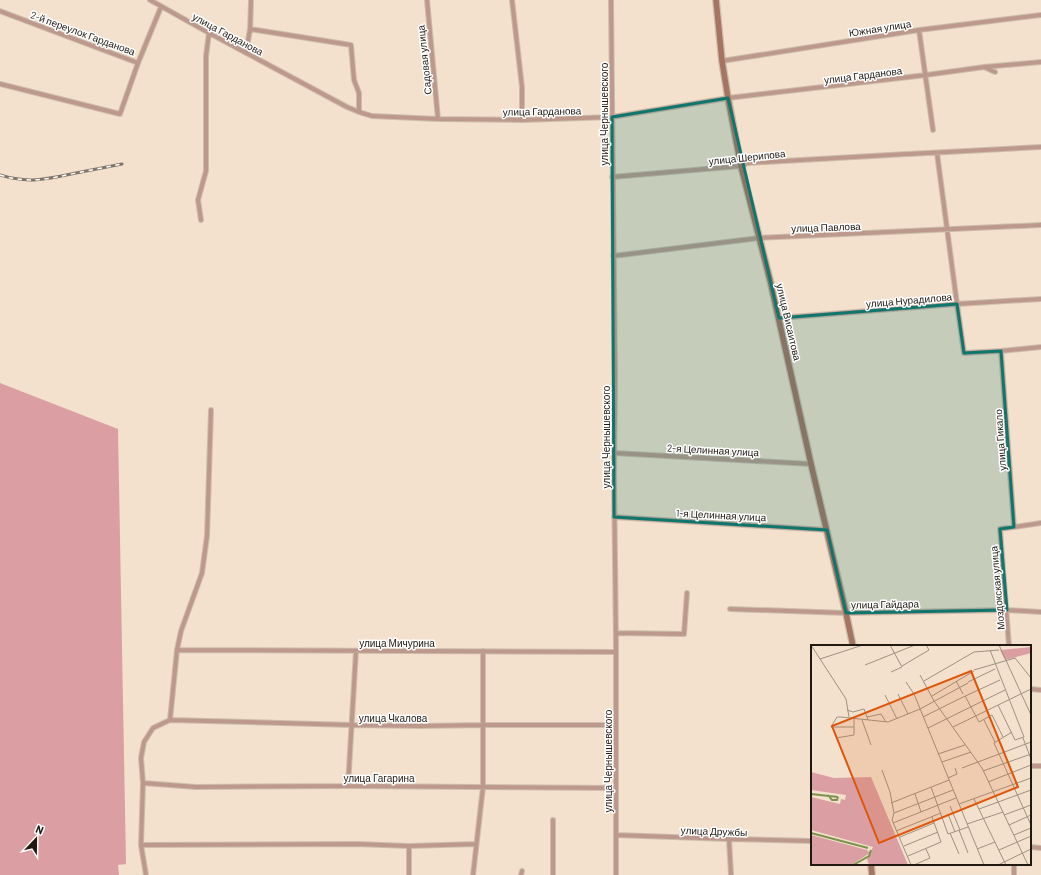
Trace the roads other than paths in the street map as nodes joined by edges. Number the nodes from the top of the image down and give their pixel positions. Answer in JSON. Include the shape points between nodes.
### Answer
{"nodes":[{"id":1,"x":150,"y":0,"type":"edge"},
{"id":2,"x":251,"y":0,"type":"edge"},
{"id":3,"x":427,"y":0,"type":"edge"},
{"id":4,"x":512,"y":0,"type":"edge"},
{"id":5,"x":611,"y":0,"type":"edge"},
{"id":6,"x":716,"y":0,"type":"edge"},
{"id":7,"x":161,"y":7,"type":"junction"},
{"id":8,"x":0,"y":11,"type":"edge"},
{"id":9,"x":1041,"y":15,"type":"edge"},
{"id":10,"x":919,"y":30,"type":"junction"},
{"id":11,"x":250,"y":32,"type":"junction"},
{"id":12,"x":209,"y":34,"type":"junction"},
{"id":13,"x":246,"y":53,"type":"junction"},
{"id":14,"x":722,"y":61,"type":"junction"},
{"id":15,"x":1041,"y":62,"type":"edge"},
{"id":16,"x":138,"y":63,"type":"junction"},
{"id":17,"x":984,"y":67,"type":"junction"},
{"id":18,"x":995,"y":72,"type":"dead end"},
{"id":19,"x":926,"y":76,"type":"junction"},
{"id":20,"x":0,"y":84,"type":"edge"},
{"id":21,"x":728,"y":98,"type":"junction"},
{"id":22,"x":358,"y":112,"type":"junction"},
{"id":23,"x":612,"y":117,"type":"junction"},
{"id":24,"x":438,"y":119,"type":"junction"},
{"id":25,"x":522,"y":120,"type":"junction"},
{"id":26,"x":933,"y":130,"type":"dead end"},
{"id":27,"x":1041,"y":147,"type":"edge"},
{"id":28,"x":937,"y":153,"type":"junction"},
{"id":29,"x":742,"y":166,"type":"junction"},
{"id":30,"x":612,"y":178,"type":"junction"},
{"id":31,"x":201,"y":220,"type":"dead end"},
{"id":32,"x":1041,"y":225,"type":"edge"},
{"id":33,"x":948,"y":230,"type":"junction"},
{"id":34,"x":759,"y":238,"type":"junction"},
{"id":35,"x":613,"y":256,"type":"junction"},
{"id":36,"x":1041,"y":299,"type":"edge"},
{"id":37,"x":957,"y":304,"type":"junction"},
{"id":38,"x":778,"y":318,"type":"junction"},
{"id":39,"x":1041,"y":347,"type":"edge"},
{"id":40,"x":1001,"y":351,"type":"junction"},
{"id":41,"x":211,"y":410,"type":"dead end"},
{"id":42,"x":614,"y":453,"type":"junction"},
{"id":43,"x":811,"y":464,"type":"junction"},
{"id":44,"x":614,"y":517,"type":"junction"},
{"id":45,"x":1041,"y":523,"type":"edge"},
{"id":46,"x":1014,"y":527,"type":"junction"},
{"id":47,"x":827,"y":530,"type":"junction"},
{"id":48,"x":687,"y":592,"type":"dead end"},
{"id":49,"x":730,"y":609,"type":"dead end"},
{"id":50,"x":1007,"y":610,"type":"junction"},
{"id":51,"x":1041,"y":612,"type":"edge"},
{"id":52,"x":846,"y":613,"type":"junction"},
{"id":53,"x":616,"y":633,"type":"junction"},
{"id":54,"x":853,"y":645,"type":"edge"},
{"id":55,"x":1009,"y":645,"type":"edge"},
{"id":56,"x":177,"y":650,"type":"junction"},
{"id":57,"x":356,"y":651,"type":"junction"},
{"id":58,"x":483,"y":651,"type":"junction"},
{"id":59,"x":616,"y":652,"type":"junction"},
{"id":60,"x":1031,"y":689,"type":"edge"},
{"id":61,"x":1041,"y":690,"type":"edge"},
{"id":62,"x":170,"y":720,"type":"junction"},
{"id":63,"x":352,"y":725,"type":"junction"},
{"id":64,"x":482,"y":725,"type":"junction"},
{"id":65,"x":616,"y":725,"type":"junction"},
{"id":66,"x":143,"y":783,"type":"junction"},
{"id":67,"x":348,"y":786,"type":"junction"},
{"id":68,"x":483,"y":787,"type":"junction"},
{"id":69,"x":616,"y":788,"type":"junction"},
{"id":70,"x":553,"y":820,"type":"dead end"},
{"id":71,"x":616,"y":836,"type":"junction"},
{"id":72,"x":729,"y":839,"type":"junction"},
{"id":73,"x":811,"y":841,"type":"edge"},
{"id":74,"x":476,"y":844,"type":"junction"},
{"id":75,"x":141,"y":845,"type":"junction"},
{"id":76,"x":409,"y":846,"type":"junction"},
{"id":77,"x":1031,"y":847,"type":"edge"},
{"id":78,"x":1041,"y":848,"type":"edge"},
{"id":79,"x":871,"y":865,"type":"edge"},
{"id":80,"x":146,"y":875,"type":"edge"},
{"id":81,"x":409,"y":875,"type":"edge"},
{"id":82,"x":473,"y":875,"type":"edge"},
{"id":83,"x":553,"y":875,"type":"edge"},
{"id":84,"x":616,"y":875,"type":"edge"},
{"id":85,"x":731,"y":875,"type":"edge"},
{"id":86,"x":872,"y":875,"type":"edge"}],
"edges":[{"from":1,"to":7,"type":"street","name":"улица Гарданова"},
{"from":2,"to":11,"type":"street"},
{"from":3,"to":24,"type":"street","name":"Садовая улица"},
{"from":4,"to":25,"type":"street","via":[[522,87]]},
{"from":5,"to":23,"type":"street","name":"улица Чернышевского"},
{"from":6,"to":14,"type":"street","name":"улица Висаитова"},
{"from":7,"to":12,"type":"street","name":"улица Гарданова"},
{"from":7,"to":16,"type":"street"},
{"from":8,"to":16,"type":"street","name":"2-й переулок Гарданова"},
{"from":9,"to":10,"type":"street","name":"Южная улица"},
{"from":10,"to":14,"type":"street","name":"Южная улица"},
{"from":10,"to":19,"type":"street"},
{"from":11,"to":13,"type":"street"},
{"from":11,"to":22,"type":"street","via":[[351,45],[354,80],[359,93]]},
{"from":12,"to":13,"type":"street","name":"улица Гарданова"},
{"from":12,"to":31,"type":"street","via":[[206,56],[206,170],[198,200]]},
{"from":13,"to":22,"type":"street","name":"улица Гарданова"},
{"from":14,"to":21,"type":"street","name":"улица Висаитова"},
{"from":15,"to":17,"type":"street","name":"улица Гарданова"},
{"from":16,"to":20,"type":"street","via":[[120,114]]},
{"from":17,"to":18,"type":"street"},
{"from":17,"to":19,"type":"street","name":"улица Гарданова"},
{"from":19,"to":21,"type":"street","name":"улица Гарданова"},
{"from":19,"to":26,"type":"street"},
{"from":21,"to":23,"type":"street","name":"улица Гарданова"},
{"from":21,"to":29,"type":"street","name":"улица Висаитова"},
{"from":22,"to":24,"type":"street","name":"улица Гарданова","via":[[372,116]]},
{"from":23,"to":25,"type":"street","name":"улица Гарданова"},
{"from":23,"to":30,"type":"street","name":"улица Чернышевского"},
{"from":24,"to":25,"type":"street","name":"улица Гарданова"},
{"from":27,"to":28,"type":"street","name":"улица Шерипова"},
{"from":28,"to":29,"type":"street","name":"улица Шерипова","via":[[748,162]]},
{"from":28,"to":33,"type":"street"},
{"from":29,"to":30,"type":"street","name":"улица Шерипова"},
{"from":29,"to":34,"type":"street","name":"улица Висаитова"},
{"from":30,"to":35,"type":"street","name":"улица Чернышевского"},
{"from":32,"to":33,"type":"street","name":"улица Павлова"},
{"from":33,"to":34,"type":"street","name":"улица Павлова"},
{"from":33,"to":37,"type":"street"},
{"from":34,"to":35,"type":"street","name":"улица Павлова"},
{"from":34,"to":38,"type":"street","name":"улица Висаитова"},
{"from":35,"to":42,"type":"street","name":"улица Чернышевского"},
{"from":36,"to":37,"type":"street","name":"улица Нурадилова"},
{"from":37,"to":38,"type":"street","name":"улица Нурадилова"},
{"from":37,"to":40,"type":"street","via":[[964,353]]},
{"from":38,"to":43,"type":"street","name":"улица Висаитова"},
{"from":39,"to":40,"type":"street"},
{"from":40,"to":46,"type":"street","name":"улица Гикало"},
{"from":41,"to":56,"type":"street","via":[[207,536],[202,573],[181,631]]},
{"from":42,"to":43,"type":"street","name":"2-я Целинная улица"},
{"from":42,"to":44,"type":"street","name":"улица Чернышевского"},
{"from":43,"to":47,"type":"street","name":"улица Висаитова"},
{"from":44,"to":47,"type":"street","name":"1-я Целинная улица"},
{"from":44,"to":53,"type":"street","name":"улица Чернышевского"},
{"from":45,"to":46,"type":"street"},
{"from":46,"to":50,"type":"street","name":"Моздокская улица","via":[[1000,529]]},
{"from":47,"to":52,"type":"street","name":"улица Висаитова"},
{"from":48,"to":53,"type":"street","via":[[684,634]]},
{"from":49,"to":52,"type":"street","name":"улица Гайдара"},
{"from":50,"to":51,"type":"street","name":"улица Гайдара"},
{"from":50,"to":52,"type":"street","name":"улица Гайдара"},
{"from":50,"to":55,"type":"street","name":"Моздокская улица"},
{"from":52,"to":54,"type":"street","name":"улица Висаитова"},
{"from":53,"to":59,"type":"street","name":"улица Чернышевского"},
{"from":56,"to":57,"type":"street","name":"улица Мичурина"},
{"from":56,"to":62,"type":"street"},
{"from":57,"to":58,"type":"street","name":"улица Мичурина"},
{"from":57,"to":63,"type":"street"},
{"from":58,"to":59,"type":"street","name":"улица Мичурина"},
{"from":58,"to":64,"type":"street"},
{"from":59,"to":65,"type":"street","name":"улица Чернышевского"},
{"from":60,"to":61,"type":"street"},
{"from":62,"to":63,"type":"street","name":"улица Чкалова"},
{"from":62,"to":66,"type":"street","via":[[153,728],[144,742],[140,758]]},
{"from":63,"to":64,"type":"street","name":"улица Чкалова"},
{"from":63,"to":67,"type":"street"},
{"from":64,"to":65,"type":"street","name":"улица Чкалова"},
{"from":64,"to":68,"type":"street"},
{"from":65,"to":69,"type":"street","name":"улица Чернышевского"},
{"from":66,"to":67,"type":"street","name":"улица Гагарина","via":[[196,787]]},
{"from":66,"to":75,"type":"street"},
{"from":67,"to":68,"type":"street","name":"улица Гагарина"},
{"from":68,"to":69,"type":"street","name":"улица Гагарина"},
{"from":68,"to":74,"type":"street"},
{"from":69,"to":71,"type":"street","name":"улица Чернышевского"},
{"from":70,"to":83,"type":"street"},
{"from":71,"to":72,"type":"street","name":"улица Дружбы"},
{"from":71,"to":84,"type":"street","name":"улица Чернышевского"},
{"from":72,"to":73,"type":"street","name":"улица Дружбы"},
{"from":72,"to":85,"type":"street"},
{"from":74,"to":76,"type":"street"},
{"from":74,"to":82,"type":"street"},
{"from":75,"to":76,"type":"street"},
{"from":75,"to":80,"type":"street"},
{"from":76,"to":81,"type":"street"},
{"from":77,"to":78,"type":"street"},
{"from":79,"to":86,"type":"street"}]}
